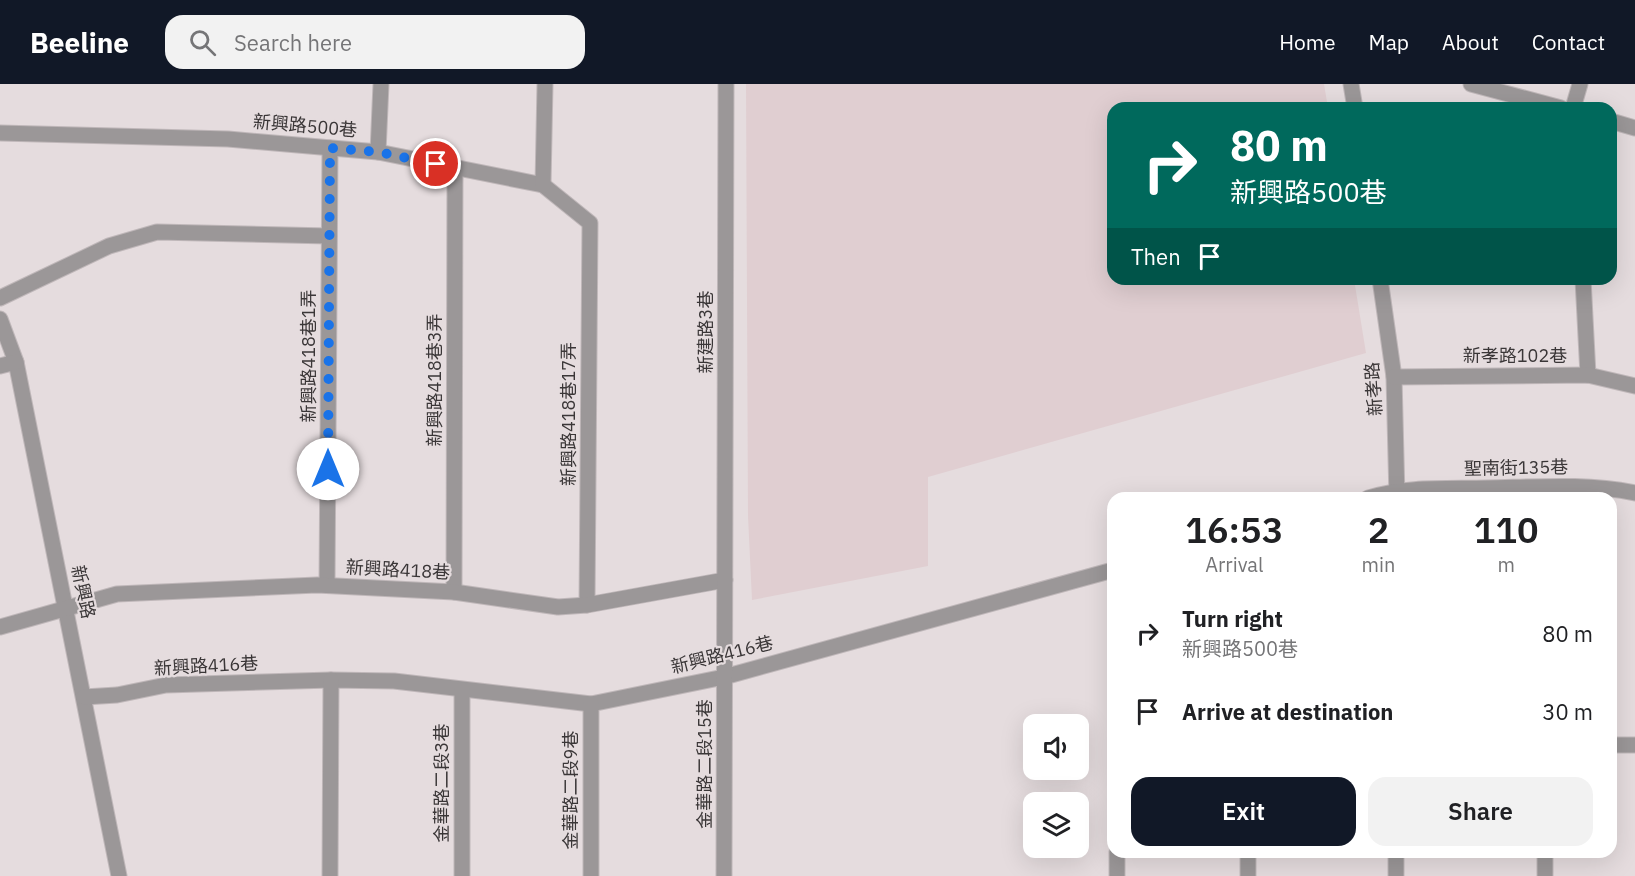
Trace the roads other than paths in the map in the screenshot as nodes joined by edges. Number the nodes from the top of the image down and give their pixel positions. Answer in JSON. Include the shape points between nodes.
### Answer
{"nodes":[{"id":1,"x":381,"y":84,"type":"edge"},
{"id":2,"x":545,"y":84,"type":"edge"},
{"id":3,"x":726,"y":84,"type":"edge"},
{"id":4,"x":1352,"y":84,"type":"edge"},
{"id":5,"x":1471,"y":84,"type":"edge"},
{"id":6,"x":1580,"y":84,"type":"edge"},
{"id":7,"x":1354,"y":102,"type":"edge"},
{"id":8,"x":1538,"y":102,"type":"edge"},
{"id":9,"x":1575,"y":102,"type":"edge"},
{"id":10,"x":1617,"y":123,"type":"edge"},
{"id":11,"x":1635,"y":128,"type":"edge"},
{"id":12,"x":0,"y":133,"type":"edge"},
{"id":13,"x":330,"y":148,"type":"junction"},
{"id":14,"x":378,"y":152,"type":"junction"},
{"id":15,"x":455,"y":168,"type":"junction"},
{"id":16,"x":543,"y":185,"type":"junction"},
{"id":17,"x":590,"y":223,"type":"joint"},
{"id":18,"x":329,"y":236,"type":"junction"},
{"id":19,"x":1381,"y":285,"type":"edge"},
{"id":20,"x":1583,"y":285,"type":"edge"},
{"id":21,"x":0,"y":298,"type":"edge"},
{"id":22,"x":0,"y":319,"type":"edge"},
{"id":23,"x":16,"y":362,"type":"junction"},
{"id":24,"x":0,"y":366,"type":"edge"},
{"id":25,"x":1588,"y":375,"type":"junction"},
{"id":26,"x":1395,"y":377,"type":"junction"},
{"id":27,"x":1635,"y":386,"type":"edge"},
{"id":28,"x":1397,"y":492,"type":"edge"},
{"id":29,"x":1547,"y":492,"type":"edge"},
{"id":30,"x":1635,"y":493,"type":"edge"},
{"id":31,"x":1107,"y":572,"type":"edge"},
{"id":32,"x":725,"y":580,"type":"junction"},
{"id":33,"x":327,"y":585,"type":"junction"},
{"id":34,"x":454,"y":592,"type":"junction"},
{"id":35,"x":587,"y":605,"type":"junction"},
{"id":36,"x":67,"y":607,"type":"junction"},
{"id":37,"x":0,"y":627,"type":"edge"},
{"id":38,"x":724,"y":677,"type":"junction"},
{"id":39,"x":331,"y":680,"type":"junction"},
{"id":40,"x":462,"y":690,"type":"junction"},
{"id":41,"x":84,"y":697,"type":"junction"},
{"id":42,"x":591,"y":704,"type":"junction"},
{"id":43,"x":1617,"y":746,"type":"edge"},
{"id":44,"x":1635,"y":746,"type":"edge"},
{"id":45,"x":1117,"y":858,"type":"edge"},
{"id":46,"x":1248,"y":858,"type":"edge"},
{"id":47,"x":1396,"y":858,"type":"edge"},
{"id":48,"x":1545,"y":858,"type":"edge"},
{"id":49,"x":119,"y":876,"type":"edge"},
{"id":50,"x":330,"y":876,"type":"edge"},
{"id":51,"x":462,"y":876,"type":"edge"},
{"id":52,"x":591,"y":876,"type":"edge"},
{"id":53,"x":724,"y":876,"type":"edge"},
{"id":54,"x":1117,"y":876,"type":"edge"},
{"id":55,"x":1248,"y":876,"type":"edge"},
{"id":56,"x":1396,"y":876,"type":"edge"},
{"id":57,"x":1545,"y":876,"type":"edge"}],
"edges":[{"from":1,"to":14,"type":"street"},
{"from":2,"to":16,"type":"street"},
{"from":3,"to":32,"type":"street","name":"新建路3巷"},
{"from":4,"to":7,"type":"street"},
{"from":5,"to":8,"type":"street"},
{"from":6,"to":9,"type":"street"},
{"from":10,"to":11,"type":"street"},
{"from":12,"to":13,"type":"street","name":"新興路500巷","via":[[228,139]]},
{"from":13,"to":14,"type":"street","name":"新興路500巷"},
{"from":13,"to":18,"type":"street","name":"新興路418巷1弄"},
{"from":14,"to":15,"type":"street","name":"新興路500巷"},
{"from":15,"to":16,"type":"street","name":"新興路500巷"},
{"from":15,"to":34,"type":"street","name":"新興路418巷3弄"},
{"from":16,"to":17,"type":"street","name":"新興路500巷"},
{"from":17,"to":35,"type":"street","name":"新興路418巷17弄"},
{"from":18,"to":21,"type":"street","via":[[156,232],[109,246]]},
{"from":18,"to":33,"type":"street","name":"新興路418巷1弄"},
{"from":19,"to":26,"type":"street","name":"新孝路"},
{"from":20,"to":25,"type":"street"},
{"from":22,"to":23,"type":"street","name":"新興路"},
{"from":23,"to":24,"type":"street"},
{"from":23,"to":36,"type":"street","name":"新興路"},
{"from":25,"to":26,"type":"street","name":"新孝路102巷"},
{"from":25,"to":27,"type":"street","name":"新孝路102巷"},
{"from":26,"to":28,"type":"street","name":"新孝路"},
{"from":29,"to":30,"type":"street","name":"聖南街135巷","via":[[1602,486]]},
{"from":31,"to":38,"type":"street","name":"新興路416巷"},
{"from":32,"to":35,"type":"street","name":"新興路418巷"},
{"from":32,"to":38,"type":"street","name":"金華路二段15巷"},
{"from":33,"to":34,"type":"street","name":"新興路418巷"},
{"from":33,"to":36,"type":"street","name":"新興路418巷","via":[[117,594]]},
{"from":34,"to":35,"type":"street","name":"新興路418巷","via":[[558,607]]},
{"from":36,"to":37,"type":"street","name":"新興路418巷"},
{"from":36,"to":41,"type":"street","name":"新興路"},
{"from":38,"to":42,"type":"street","name":"新興路416巷"},
{"from":38,"to":53,"type":"street","name":"金華路二段15巷"},
{"from":39,"to":40,"type":"street","name":"新興路416巷","via":[[394,681]]},
{"from":39,"to":41,"type":"street","name":"新興路416巷","via":[[166,685]]},
{"from":39,"to":50,"type":"street"},
{"from":40,"to":42,"type":"street","name":"新興路416巷"},
{"from":40,"to":51,"type":"street","name":"金華路二段3巷"},
{"from":41,"to":49,"type":"street","name":"新興路"},
{"from":42,"to":52,"type":"street","name":"金華路二段9巷"},
{"from":43,"to":44,"type":"street"},
{"from":45,"to":54,"type":"street"},
{"from":46,"to":55,"type":"street"},
{"from":47,"to":56,"type":"street"},
{"from":48,"to":57,"type":"street"}]}
